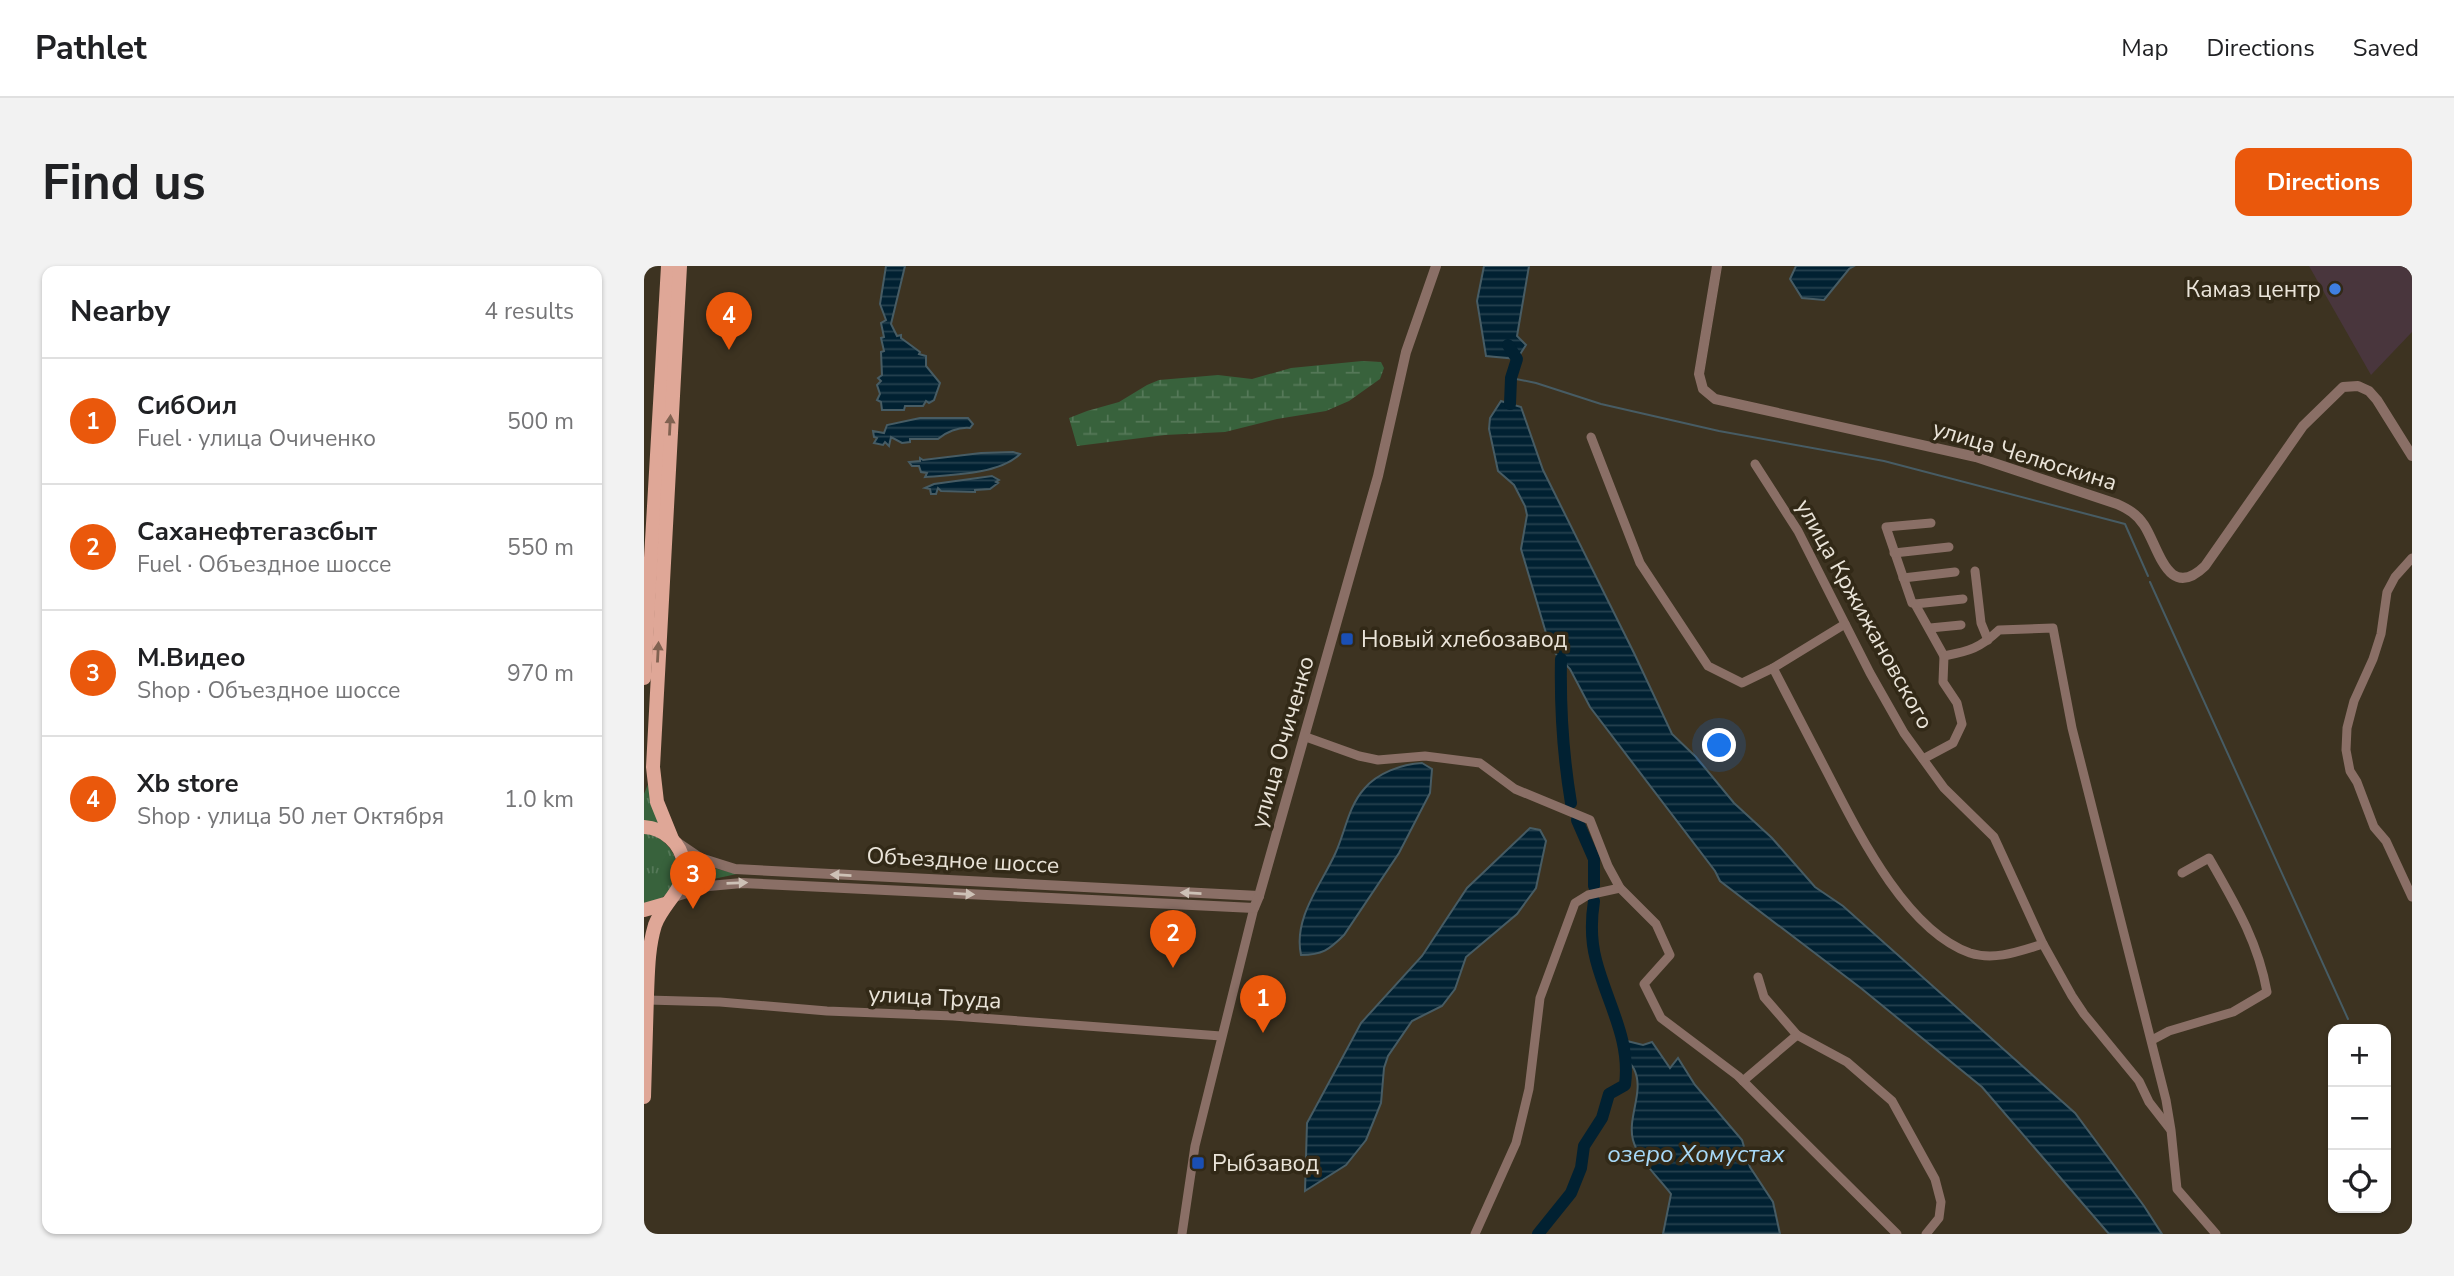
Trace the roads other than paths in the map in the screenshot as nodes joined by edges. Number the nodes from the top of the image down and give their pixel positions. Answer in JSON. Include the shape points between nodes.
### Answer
{"nodes":[{"id":1,"x":668,"y":266,"type":"edge"},
{"id":2,"x":680,"y":266,"type":"edge"},
{"id":3,"x":1436,"y":266,"type":"edge"},
{"id":4,"x":1717,"y":266,"type":"edge"},
{"id":5,"x":1591,"y":438,"type":"dead end"},
{"id":6,"x":2412,"y":456,"type":"edge"},
{"id":7,"x":1755,"y":464,"type":"dead end"},
{"id":8,"x":1931,"y":523,"type":"dead end"},
{"id":9,"x":1949,"y":547,"type":"dead end"},
{"id":10,"x":1894,"y":553,"type":"junction"},
{"id":11,"x":2412,"y":558,"type":"edge"},
{"id":12,"x":1975,"y":571,"type":"dead end"},
{"id":13,"x":1955,"y":572,"type":"dead end"},
{"id":14,"x":1903,"y":578,"type":"junction"},
{"id":15,"x":1963,"y":599,"type":"dead end"},
{"id":16,"x":1915,"y":604,"type":"junction"},
{"id":17,"x":1845,"y":624,"type":"junction"},
{"id":18,"x":1961,"y":625,"type":"dead end"},
{"id":19,"x":1930,"y":628,"type":"junction"},
{"id":20,"x":1988,"y":640,"type":"junction"},
{"id":21,"x":1944,"y":656,"type":"junction"},
{"id":22,"x":1773,"y":668,"type":"junction"},
{"id":23,"x":644,"y":678,"type":"edge"},
{"id":24,"x":1306,"y":737,"type":"junction"},
{"id":25,"x":1923,"y":759,"type":"junction"},
{"id":26,"x":644,"y":827,"type":"edge"},
{"id":27,"x":672,"y":839,"type":"junction"},
{"id":28,"x":2182,"y":873,"type":"dead end"},
{"id":29,"x":1620,"y":888,"type":"junction"},
{"id":30,"x":1259,"y":896,"type":"junction"},
{"id":31,"x":2412,"y":897,"type":"edge"},
{"id":32,"x":668,"y":901,"type":"junction"},
{"id":33,"x":1254,"y":908,"type":"junction"},
{"id":34,"x":644,"y":911,"type":"edge"},
{"id":35,"x":2043,"y":944,"type":"junction"},
{"id":36,"x":1758,"y":977,"type":"dead end"},
{"id":37,"x":647,"y":1000,"type":"junction"},
{"id":38,"x":1797,"y":1035,"type":"junction"},
{"id":39,"x":1221,"y":1036,"type":"junction"},
{"id":40,"x":2152,"y":1040,"type":"junction"},
{"id":41,"x":1743,"y":1081,"type":"junction"},
{"id":42,"x":644,"y":1097,"type":"edge"},
{"id":43,"x":2171,"y":1130,"type":"junction"},
{"id":44,"x":1182,"y":1234,"type":"edge"},
{"id":45,"x":1475,"y":1234,"type":"edge"},
{"id":46,"x":1897,"y":1234,"type":"edge"},
{"id":47,"x":1926,"y":1234,"type":"edge"},
{"id":48,"x":2216,"y":1234,"type":"edge"}],
"edges":[{"from":1,"to":23,"type":"main road"},
{"from":27,"to":2,"type":"main road","one_way":true,"via":[[657,802],[653,767]]},
{"from":3,"to":24,"type":"street","name":"улица Очиченко","via":[[1406,352],[1378,476]]},
{"from":4,"to":6,"type":"street","name":"улица Челюскина","via":[[1699,374],[1703,389],[1715,399],[1976,457],[2117,504],[2137,516],[2163,564],[2180,578],[2194,576],[2205,566],[2303,426],[2343,387],[2369,391]]},
{"from":5,"to":22,"type":"street","via":[[1640,564],[1707,666],[1742,683]]},
{"from":7,"to":17,"type":"street","name":"улица Кржижановского","via":[[1798,531]]},
{"from":8,"to":10,"type":"street","via":[[1886,527]]},
{"from":9,"to":10,"type":"street"},
{"from":10,"to":14,"type":"street"},
{"from":11,"to":31,"type":"street","via":[[2387,592],[2381,634],[2354,701],[2346,750],[2374,827],[2386,841]]},
{"from":12,"to":20,"type":"street","via":[[1981,622]]},
{"from":13,"to":14,"type":"street"},
{"from":14,"to":16,"type":"street"},
{"from":15,"to":16,"type":"street"},
{"from":16,"to":19,"type":"street"},
{"from":17,"to":22,"type":"street"},
{"from":17,"to":25,"type":"street","name":"улица Кржижановского"},
{"from":18,"to":19,"type":"street"},
{"from":19,"to":21,"type":"street"},
{"from":20,"to":21,"type":"street","via":[[1971,651]]},
{"from":20,"to":40,"type":"street","via":[[1999,630],[2053,628],[2072,728]]},
{"from":21,"to":25,"type":"street","via":[[1943,682],[1957,703],[1962,724],[1953,743]]},
{"from":22,"to":35,"type":"street","via":[[1876,864],[1922,920],[1944,939],[1972,953],[2004,956]]},
{"from":24,"to":29,"type":"street","via":[[1377,760],[1425,756],[1480,763],[1515,789],[1590,820]]},
{"from":24,"to":30,"type":"street","name":"улица Очиченко"},
{"from":25,"to":35,"type":"street","name":"улица Кржижановского","via":[[1944,788],[1994,838]]},
{"from":26,"to":27,"type":"main road"},
{"from":30,"to":27,"type":"street","name":"Объездное шоссе","one_way":true,"via":[[735,869],[700,858]]},
{"from":27,"to":32,"type":"main road","via":[[684,866],[680,888]]},
{"from":28,"to":40,"type":"street","via":[[2209,858],[2262,962],[2267,992],[2233,1012]]},
{"from":29,"to":41,"type":"street","via":[[1656,924],[1670,955],[1644,984],[1661,1018]]},
{"from":29,"to":45,"type":"street","via":[[1575,903],[1540,998],[1529,1090],[1516,1143]]},
{"from":30,"to":33,"type":"street","name":"улица Очиченко"},
{"from":32,"to":33,"type":"street","name":"Объездное шоссе","one_way":true,"via":[[709,886],[742,883]]},
{"from":32,"to":34,"type":"main road"},
{"from":32,"to":37,"type":"main road","via":[[651,943]]},
{"from":33,"to":39,"type":"street","name":"улица Очиченко"},
{"from":35,"to":43,"type":"street","name":"улица Кржижановского","via":[[2084,1014],[2139,1081]]},
{"from":36,"to":38,"type":"street","via":[[1764,997]]},
{"from":37,"to":39,"type":"street","name":"улица Труда"},
{"from":37,"to":42,"type":"main road"},
{"from":38,"to":41,"type":"street"},
{"from":38,"to":47,"type":"street","via":[[1847,1062],[1892,1101],[1935,1179],[1941,1202],[1939,1218]]},
{"from":39,"to":44,"type":"street","name":"улица Очиченко","via":[[1195,1146]]},
{"from":40,"to":43,"type":"street"},
{"from":41,"to":46,"type":"street"},
{"from":43,"to":48,"type":"street","via":[[2177,1189]]}]}
